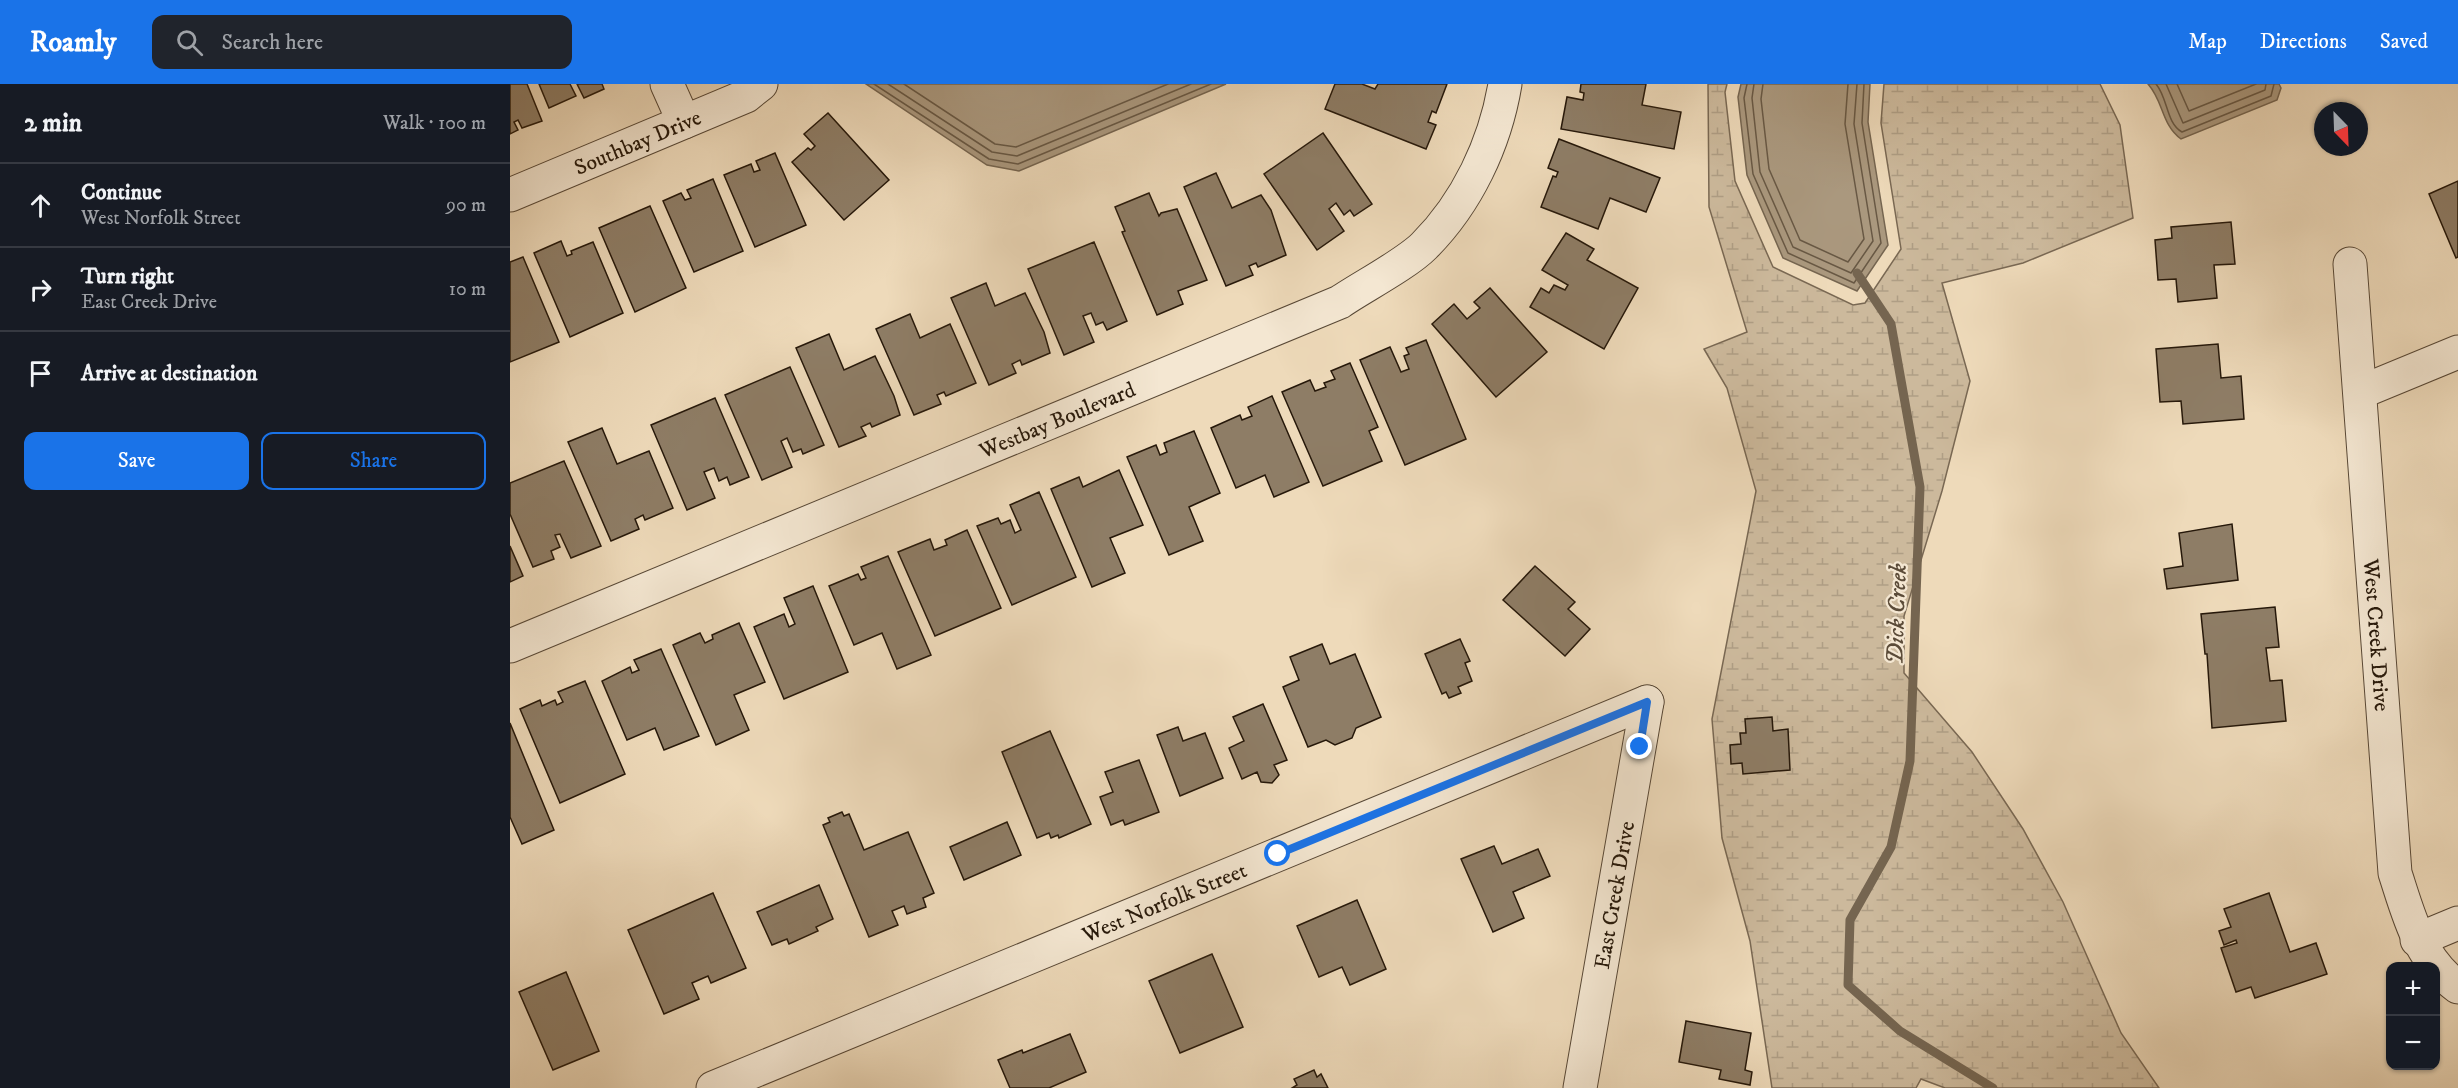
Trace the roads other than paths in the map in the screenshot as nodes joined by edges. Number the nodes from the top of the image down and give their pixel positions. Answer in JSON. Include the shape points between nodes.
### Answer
{"nodes":[{"id":1,"x":667,"y":84,"type":"edge"},
{"id":2,"x":761,"y":84,"type":"edge"},
{"id":3,"x":1505,"y":84,"type":"edge"},
{"id":4,"x":684,"y":122,"type":"junction"},
{"id":5,"x":510,"y":195,"type":"edge"},
{"id":6,"x":2350,"y":264,"type":"dead end"},
{"id":7,"x":2458,"y":352,"type":"edge"},
{"id":8,"x":2361,"y":392,"type":"junction"},
{"id":9,"x":510,"y":646,"type":"edge"},
{"id":10,"x":1647,"y":702,"type":"joint"},
{"id":11,"x":2458,"y":923,"type":"edge"},
{"id":12,"x":2417,"y":940,"type":"junction"},
{"id":13,"x":2458,"y":987,"type":"edge"},
{"id":14,"x":713,"y":1088,"type":"edge"},
{"id":15,"x":1580,"y":1088,"type":"edge"}],
"edges":[{"from":1,"to":4,"type":"street"},
{"from":2,"to":4,"type":"street","name":"Southbay Drive","via":[[746,96]]},
{"from":3,"to":9,"type":"street","name":"Westbay Boulevard","via":[[1500,112],[1472,186],[1423,247],[1340,302]]},
{"from":4,"to":5,"type":"street","name":"Southbay Drive"},
{"from":6,"to":8,"type":"street","name":"West Creek Drive"},
{"from":7,"to":8,"type":"street"},
{"from":8,"to":12,"type":"street","name":"West Creek Drive","via":[[2395,873]]},
{"from":10,"to":14,"type":"street","name":"West Norfolk Street"},
{"from":10,"to":15,"type":"street","name":"East Creek Drive"},
{"from":11,"to":12,"type":"street"},
{"from":12,"to":13,"type":"street","name":"West Creek Drive"}]}
